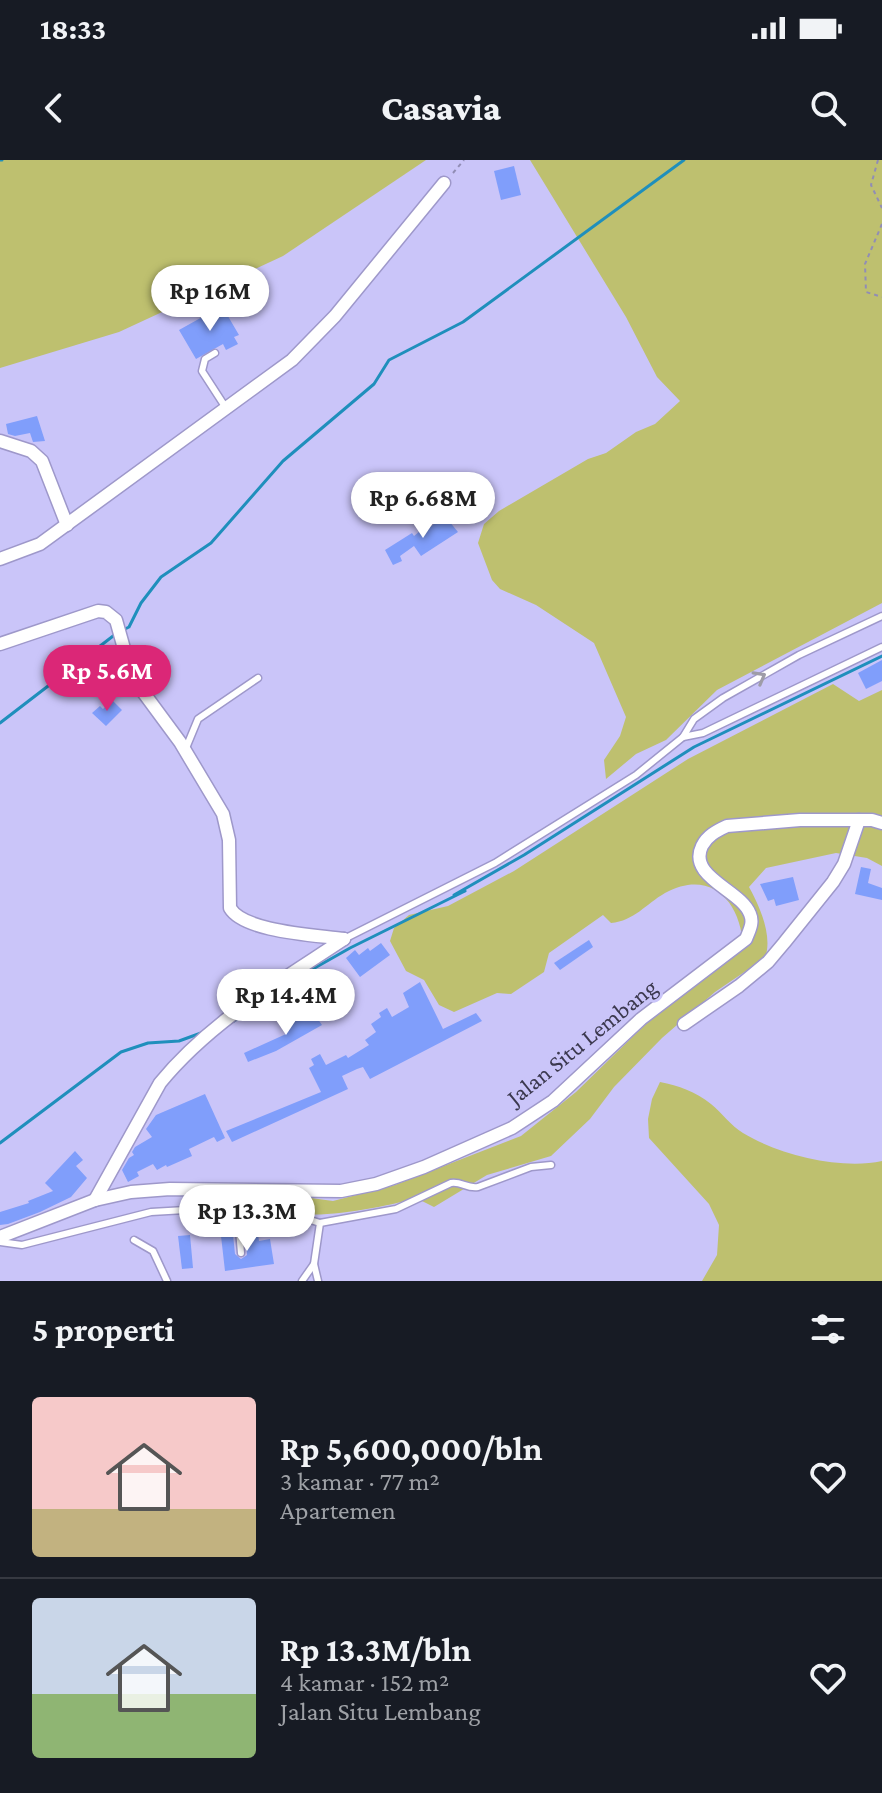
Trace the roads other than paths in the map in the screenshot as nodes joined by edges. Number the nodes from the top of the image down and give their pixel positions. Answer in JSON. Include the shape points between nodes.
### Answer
{"nodes":[{"id":1,"x":444,"y":183,"type":"road end"},
{"id":2,"x":215,"y":353,"type":"dead end"},
{"id":3,"x":226,"y":408,"type":"junction"},
{"id":4,"x":0,"y":441,"type":"edge"},
{"id":5,"x":67,"y":525,"type":"junction"},
{"id":6,"x":0,"y":559,"type":"edge"},
{"id":7,"x":882,"y":616,"type":"edge"},
{"id":8,"x":0,"y":644,"type":"edge"},
{"id":9,"x":882,"y":647,"type":"edge"},
{"id":10,"x":258,"y":678,"type":"dead end"},
{"id":11,"x":683,"y":737,"type":"junction"},
{"id":12,"x":185,"y":751,"type":"junction"},
{"id":13,"x":859,"y":820,"type":"junction"},
{"id":14,"x":882,"y":823,"type":"edge"},
{"id":15,"x":344,"y":939,"type":"junction"},
{"id":16,"x":684,"y":1024,"type":"dead end"},
{"id":17,"x":551,"y":1165,"type":"dead end"},
{"id":18,"x":95,"y":1200,"type":"junction"},
{"id":19,"x":237,"y":1207,"type":"junction"},
{"id":20,"x":320,"y":1223,"type":"junction"},
{"id":21,"x":0,"y":1240,"type":"edge"},
{"id":22,"x":134,"y":1240,"type":"dead end"},
{"id":23,"x":241,"y":1253,"type":"dead end"},
{"id":24,"x":314,"y":1264,"type":"junction"},
{"id":25,"x":167,"y":1281,"type":"edge"},
{"id":26,"x":302,"y":1281,"type":"edge"},
{"id":27,"x":318,"y":1281,"type":"edge"}],
"edges":[{"from":1,"to":3,"type":"street","via":[[335,316],[292,360]]},
{"from":2,"to":3,"type":"lane","via":[[205,359],[202,371]]},
{"from":3,"to":5,"type":"street"},
{"from":4,"to":5,"type":"street","via":[[38,456]]},
{"from":5,"to":6,"type":"street","via":[[40,544]]},
{"from":11,"to":7,"type":"lane","one_way":true,"via":[[694,719],[723,698]]},
{"from":8,"to":12,"type":"street","via":[[106,612],[120,626],[132,677]]},
{"from":9,"to":11,"type":"lane","via":[[703,733]]},
{"from":10,"to":12,"type":"lane","via":[[198,719]]},
{"from":11,"to":15,"type":"lane","via":[[636,775],[495,863]]},
{"from":12,"to":15,"type":"street","via":[[227,825],[234,915],[251,924]]},
{"from":13,"to":14,"type":"street","name":"Jalan Situ Lembang"},
{"from":13,"to":16,"type":"street","via":[[833,882],[768,962]]},
{"from":13,"to":18,"type":"street","name":"Jalan Situ Lembang","via":[[727,826],[706,840],[700,850],[702,868],[736,895],[751,915],[746,939],[641,1019],[553,1101],[512,1128],[365,1187],[170,1189]]},
{"from":15,"to":18,"type":"street","via":[[230,1015],[172,1068]]},
{"from":17,"to":20,"type":"lane","via":[[478,1187],[451,1183],[396,1209]]},
{"from":18,"to":21,"type":"street","name":"Jalan Situ Lembang"},
{"from":19,"to":20,"type":"lane","via":[[275,1209]]},
{"from":19,"to":21,"type":"lane","via":[[151,1212],[22,1245]]},
{"from":19,"to":23,"type":"lane"},
{"from":20,"to":24,"type":"lane"},
{"from":22,"to":25,"type":"lane","via":[[153,1251]]},
{"from":24,"to":26,"type":"lane"},
{"from":24,"to":27,"type":"lane"}]}
